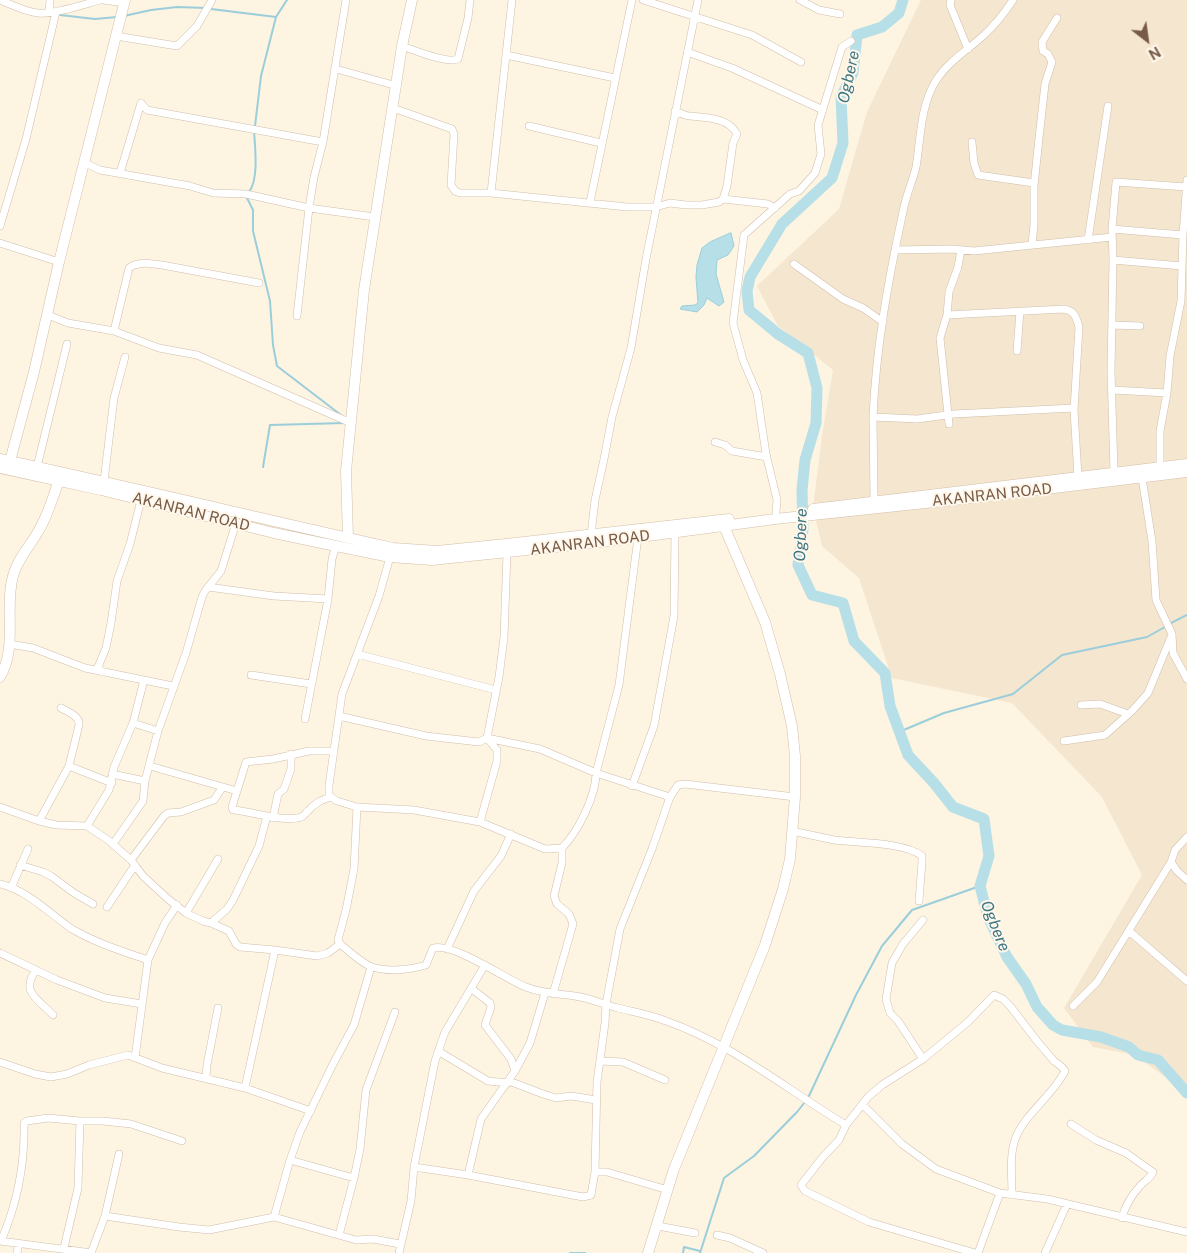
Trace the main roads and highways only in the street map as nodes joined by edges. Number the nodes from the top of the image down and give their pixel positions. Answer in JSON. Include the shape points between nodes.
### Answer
{"nodes":[{"id":1,"x":412,"y":0,"type":"edge"},
{"id":2,"x":125,"y":1,"type":"edge"},
{"id":3,"x":5,"y":460,"type":"edge"},
{"id":4,"x":1187,"y":464,"type":"edge"},
{"id":5,"x":0,"y":468,"type":"edge"},
{"id":6,"x":1187,"y":472,"type":"edge"},
{"id":7,"x":59,"y":480,"type":"junction"},
{"id":8,"x":963,"y":494,"type":"junction"},
{"id":9,"x":812,"y":512,"type":"junction"},
{"id":10,"x":799,"y":514,"type":"junction"},
{"id":11,"x":724,"y":526,"type":"junction"},
{"id":12,"x":318,"y":537,"type":"junction"},
{"id":13,"x":348,"y":538,"type":"junction"},
{"id":14,"x":5,"y":602,"type":"edge"},
{"id":15,"x":0,"y":678,"type":"edge"},
{"id":16,"x":648,"y":1253,"type":"edge"}],
"edges":[{"from":1,"to":13,"type":"main road","via":[[364,290],[346,471]]},
{"from":2,"to":3,"type":"main road","via":[[34,372]]},
{"from":3,"to":12,"type":"main road","name":"AKANRAN ROAD","via":[[104,481]]},
{"from":4,"to":8,"type":"main road","name":"AKANRAN ROAD"},
{"from":5,"to":7,"type":"main road","name":"AKANRAN ROAD"},
{"from":6,"to":8,"type":"main road","name":"AKANRAN ROAD"},
{"from":7,"to":12,"type":"main road","name":"AKANRAN ROAD","via":[[236,523]]},
{"from":7,"to":14,"type":"main road","via":[[40,529],[18,564]]},
{"from":8,"to":9,"type":"main road","name":"AKANRAN ROAD"},
{"from":8,"to":9,"type":"main road","name":"AKANRAN ROAD","via":[[874,500]]},
{"from":9,"to":10,"type":"main road","name":"AKANRAN ROAD"},
{"from":10,"to":11,"type":"main road","name":"AKANRAN ROAD"},
{"from":10,"to":13,"type":"main road","name":"AKANRAN ROAD","via":[[776,512],[437,550],[393,548]]},
{"from":11,"to":12,"type":"main road","name":"AKANRAN ROAD","via":[[432,560],[390,557],[336,546]]},
{"from":11,"to":16,"type":"main road","via":[[765,622],[792,726],[795,756],[790,859],[766,945],[692,1122]]},
{"from":12,"to":13,"type":"main road","name":"AKANRAN ROAD"},
{"from":14,"to":15,"type":"main road","via":[[11,628]]}]}
